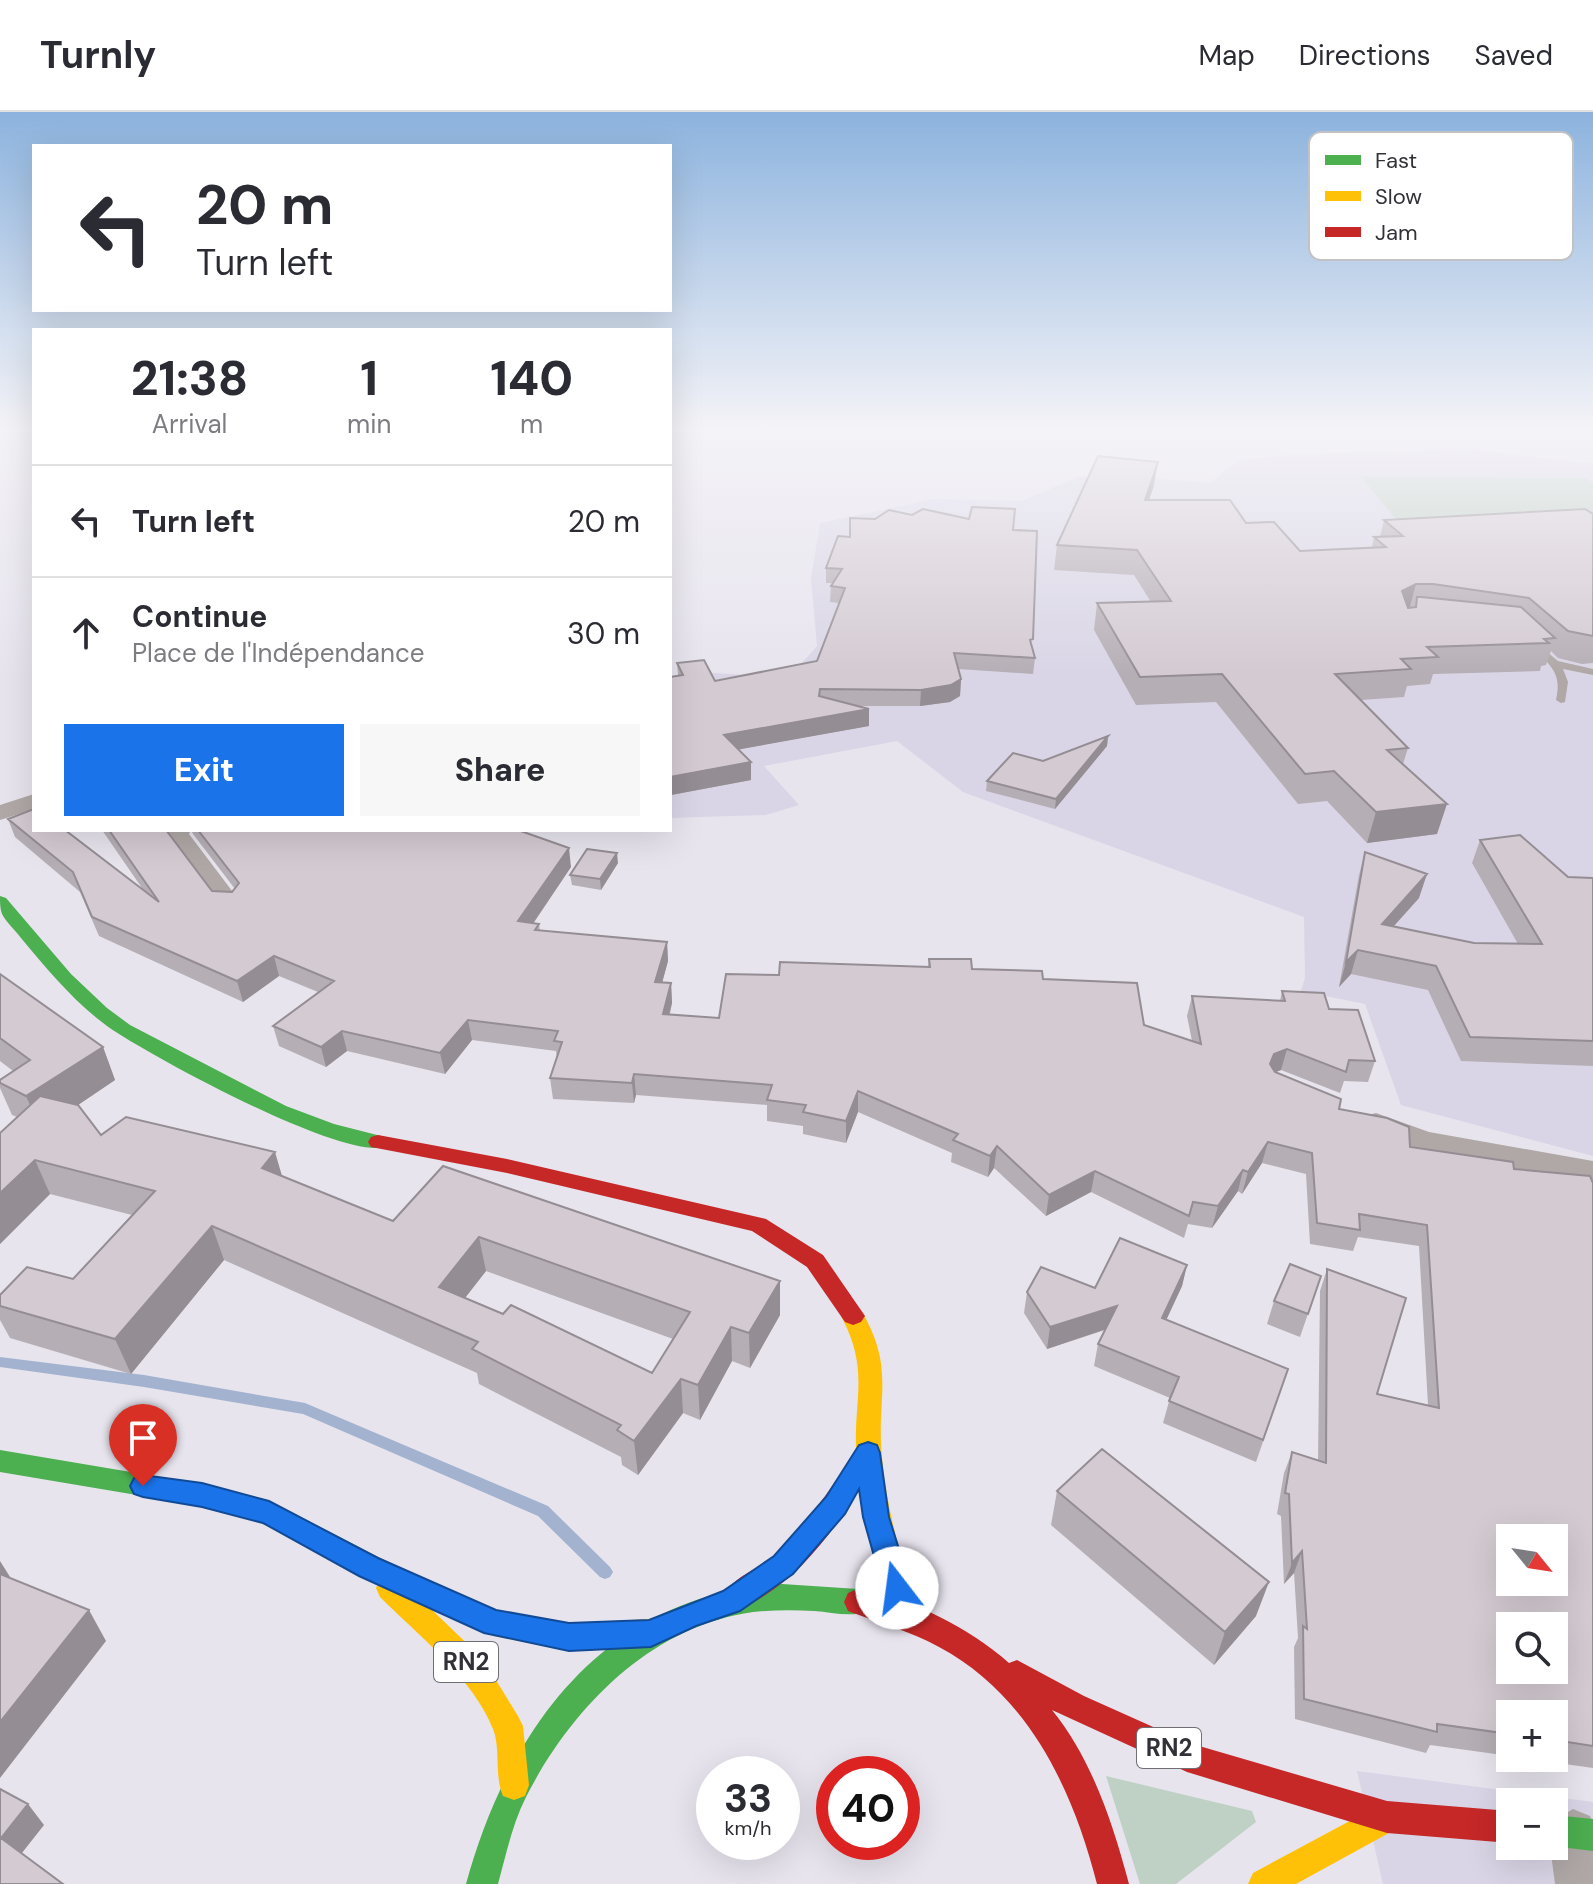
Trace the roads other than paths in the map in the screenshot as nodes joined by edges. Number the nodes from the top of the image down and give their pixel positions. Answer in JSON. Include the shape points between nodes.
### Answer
{"nodes":[{"id":1,"x":1526,"y":636,"type":"edge"},
{"id":2,"x":1556,"y":664,"type":"junction"},
{"id":3,"x":1593,"y":672,"type":"edge"},
{"id":4,"x":1561,"y":700,"type":"dead end"},
{"id":5,"x":32,"y":802,"type":"edge"},
{"id":6,"x":0,"y":813,"type":"edge"},
{"id":7,"x":178,"y":832,"type":"edge"},
{"id":8,"x":0,"y":901,"type":"edge"},
{"id":9,"x":229,"y":904,"type":"edge"},
{"id":10,"x":1351,"y":1115,"type":"edge"},
{"id":11,"x":1593,"y":1172,"type":"edge"},
{"id":12,"x":868,"y":1453,"type":"junction"},
{"id":13,"x":0,"y":1461,"type":"edge"},
{"id":14,"x":368,"y":1567,"type":"junction"},
{"id":15,"x":731,"y":1602,"type":"junction"},
{"id":16,"x":903,"y":1613,"type":"junction"},
{"id":17,"x":651,"y":1633,"type":"junction"},
{"id":18,"x":965,"y":1645,"type":"junction"},
{"id":19,"x":514,"y":1785,"type":"junction"},
{"id":20,"x":1387,"y":1817,"type":"junction"},
{"id":21,"x":1496,"y":1826,"type":"edge"},
{"id":22,"x":1573,"y":1833,"type":"edge"},
{"id":23,"x":482,"y":1884,"type":"edge"},
{"id":24,"x":1113,"y":1884,"type":"edge"},
{"id":25,"x":1264,"y":1884,"type":"edge"},
{"id":26,"x":1580,"y":1884,"type":"edge"}],
"edges":[{"from":1,"to":2,"type":"lane"},
{"from":2,"to":3,"type":"lane"},
{"from":2,"to":4,"type":"lane","via":[[1566,685]]},
{"from":5,"to":6,"type":"street"},
{"from":7,"to":9,"type":"street"},
{"from":8,"to":12,"type":"main road","via":[[49,961],[128,1033],[268,1108],[341,1135],[507,1166],[758,1225],[815,1261],[862,1329],[874,1372]]},
{"from":10,"to":11,"type":"street","via":[[1425,1142]]},
{"from":12,"to":15,"type":"main road","via":[[836,1505],[784,1565]]},
{"from":12,"to":16,"type":"main road","via":[[876,1517]]},
{"from":13,"to":14,"type":"main road","number":"RN2","via":[[202,1495],[269,1513]]},
{"from":14,"to":17,"type":"main road","number":"RN2","via":[[494,1623],[569,1637]]},
{"from":14,"to":19,"type":"main road","number":"RN2","via":[[473,1669],[508,1726]]},
{"from":15,"to":16,"type":"main road","via":[[772,1595],[838,1596]]},
{"from":15,"to":17,"type":"main road"},
{"from":16,"to":18,"type":"main road"},
{"from":17,"to":19,"type":"main road","via":[[573,1696],[540,1738]]},
{"from":18,"to":20,"type":"main road","number":"RN2","via":[[1074,1706],[1187,1757]]},
{"from":18,"to":24,"type":"main road","via":[[1016,1688],[1050,1728],[1077,1774],[1098,1826]]},
{"from":19,"to":23,"type":"main road"},
{"from":20,"to":21,"type":"main road","number":"RN2"},
{"from":20,"to":25,"type":"main road"},
{"from":22,"to":26,"type":"street"}]}
